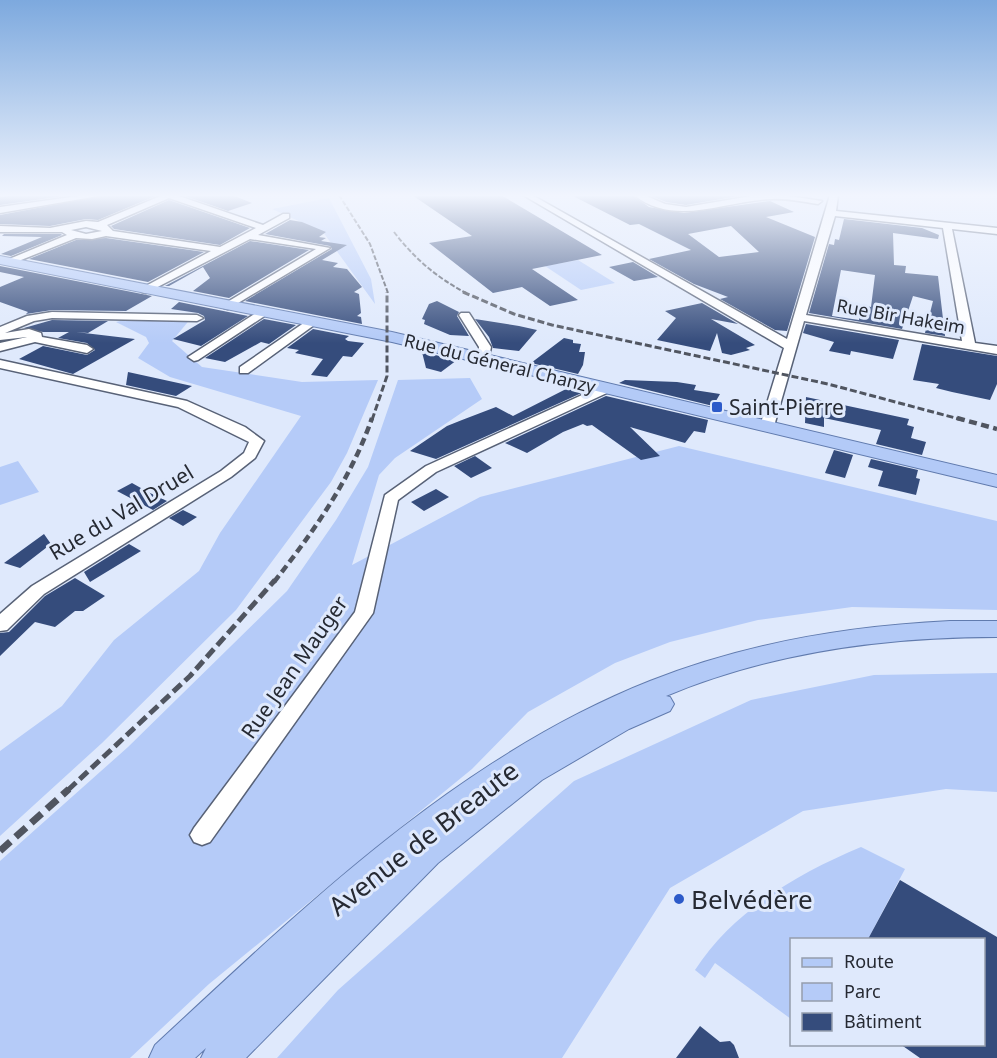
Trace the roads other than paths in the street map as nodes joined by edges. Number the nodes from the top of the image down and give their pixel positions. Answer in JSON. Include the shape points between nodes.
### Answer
{"nodes":[{"id":1,"x":49,"y":244,"type":"edge"},
{"id":2,"x":189,"y":244,"type":"edge"},
{"id":3,"x":232,"y":244,"type":"edge"},
{"id":4,"x":302,"y":244,"type":"edge"},
{"id":5,"x":612,"y":244,"type":"edge"},
{"id":6,"x":821,"y":244,"type":"edge"},
{"id":7,"x":950,"y":244,"type":"edge"},
{"id":8,"x":221,"y":250,"type":"junction"},
{"id":9,"x":3,"y":261,"type":"edge"},
{"id":10,"x":146,"y":290,"type":"junction"},
{"id":11,"x":228,"y":306,"type":"junction"},
{"id":12,"x":263,"y":313,"type":"junction"},
{"id":13,"x":465,"y":315,"type":"dead end"},
{"id":14,"x":799,"y":317,"type":"junction"},
{"id":15,"x":197,"y":318,"type":"dead end"},
{"id":16,"x":315,"y":320,"type":"junction"},
{"id":17,"x":0,"y":331,"type":"edge"},
{"id":18,"x":0,"y":338,"type":"edge"},
{"id":19,"x":36,"y":339,"type":"junction"},
{"id":20,"x":969,"y":345,"type":"junction"},
{"id":21,"x":790,"y":346,"type":"junction"},
{"id":22,"x":0,"y":347,"type":"edge"},
{"id":23,"x":87,"y":349,"type":"dead end"},
{"id":24,"x":997,"y":350,"type":"edge"},
{"id":25,"x":194,"y":357,"type":"dead end"},
{"id":26,"x":484,"y":359,"type":"junction"},
{"id":27,"x":0,"y":364,"type":"edge"},
{"id":28,"x":244,"y":370,"type":"dead end"},
{"id":29,"x":604,"y":389,"type":"junction"},
{"id":30,"x":767,"y":426,"type":"junction"},
{"id":31,"x":997,"y":481,"type":"edge"},
{"id":32,"x":0,"y":625,"type":"edge"},
{"id":33,"x":997,"y":629,"type":"edge"},
{"id":34,"x":997,"y":640,"type":"edge"},
{"id":35,"x":202,"y":835,"type":"dead end"},
{"id":36,"x":168,"y":1058,"type":"edge"},
{"id":37,"x":220,"y":1058,"type":"edge"}],
"edges":[{"from":1,"to":9,"type":"street"},
{"from":2,"to":8,"type":"street"},
{"from":3,"to":8,"type":"street"},
{"from":4,"to":11,"type":"street","via":[[325,248]]},
{"from":5,"to":21,"type":"street"},
{"from":6,"to":14,"type":"street"},
{"from":7,"to":20,"type":"street"},
{"from":8,"to":10,"type":"street"},
{"from":9,"to":10,"type":"main road","name":"Rue du Géneral Chanzy"},
{"from":10,"to":11,"type":"main road","name":"Rue du Géneral Chanzy"},
{"from":11,"to":12,"type":"main road","name":"Rue du Géneral Chanzy"},
{"from":12,"to":16,"type":"main road","name":"Rue du Géneral Chanzy"},
{"from":12,"to":25,"type":"street"},
{"from":13,"to":26,"type":"street","via":[[485,347]]},
{"from":14,"to":20,"type":"street","name":"Rue Bir Hakeim"},
{"from":14,"to":21,"type":"street"},
{"from":15,"to":17,"type":"street","via":[[52,315],[31,318]]},
{"from":16,"to":26,"type":"main road","name":"Rue du Géneral Chanzy"},
{"from":16,"to":28,"type":"street"},
{"from":18,"to":19,"type":"street","via":[[29,333]]},
{"from":19,"to":22,"type":"street"},
{"from":19,"to":23,"type":"street"},
{"from":20,"to":24,"type":"street","name":"Rue Bir Hakeim"},
{"from":21,"to":30,"type":"street"},
{"from":26,"to":29,"type":"main road","name":"Rue du Géneral Chanzy"},
{"from":27,"to":32,"type":"street","name":"Rue du Val Druel","via":[[182,404],[257,441],[256,447],[226,474],[38,590]]},
{"from":29,"to":30,"type":"main road","name":"Rue du Géneral Chanzy"},
{"from":29,"to":35,"type":"street","name":"Rue Jean Mauger","via":[[431,469],[391,498],[364,613]]},
{"from":30,"to":31,"type":"main road","name":"Rue du Géneral Chanzy"},
{"from":33,"to":36,"type":"main road","name":"Avenue de Breaute","via":[[862,636],[771,653],[617,706],[550,742],[464,800],[382,864]]},
{"from":34,"to":37,"type":"main road","name":"Avenue de Breaute","via":[[926,640],[860,647],[778,664],[695,689],[619,722],[532,772],[427,853]]}]}
